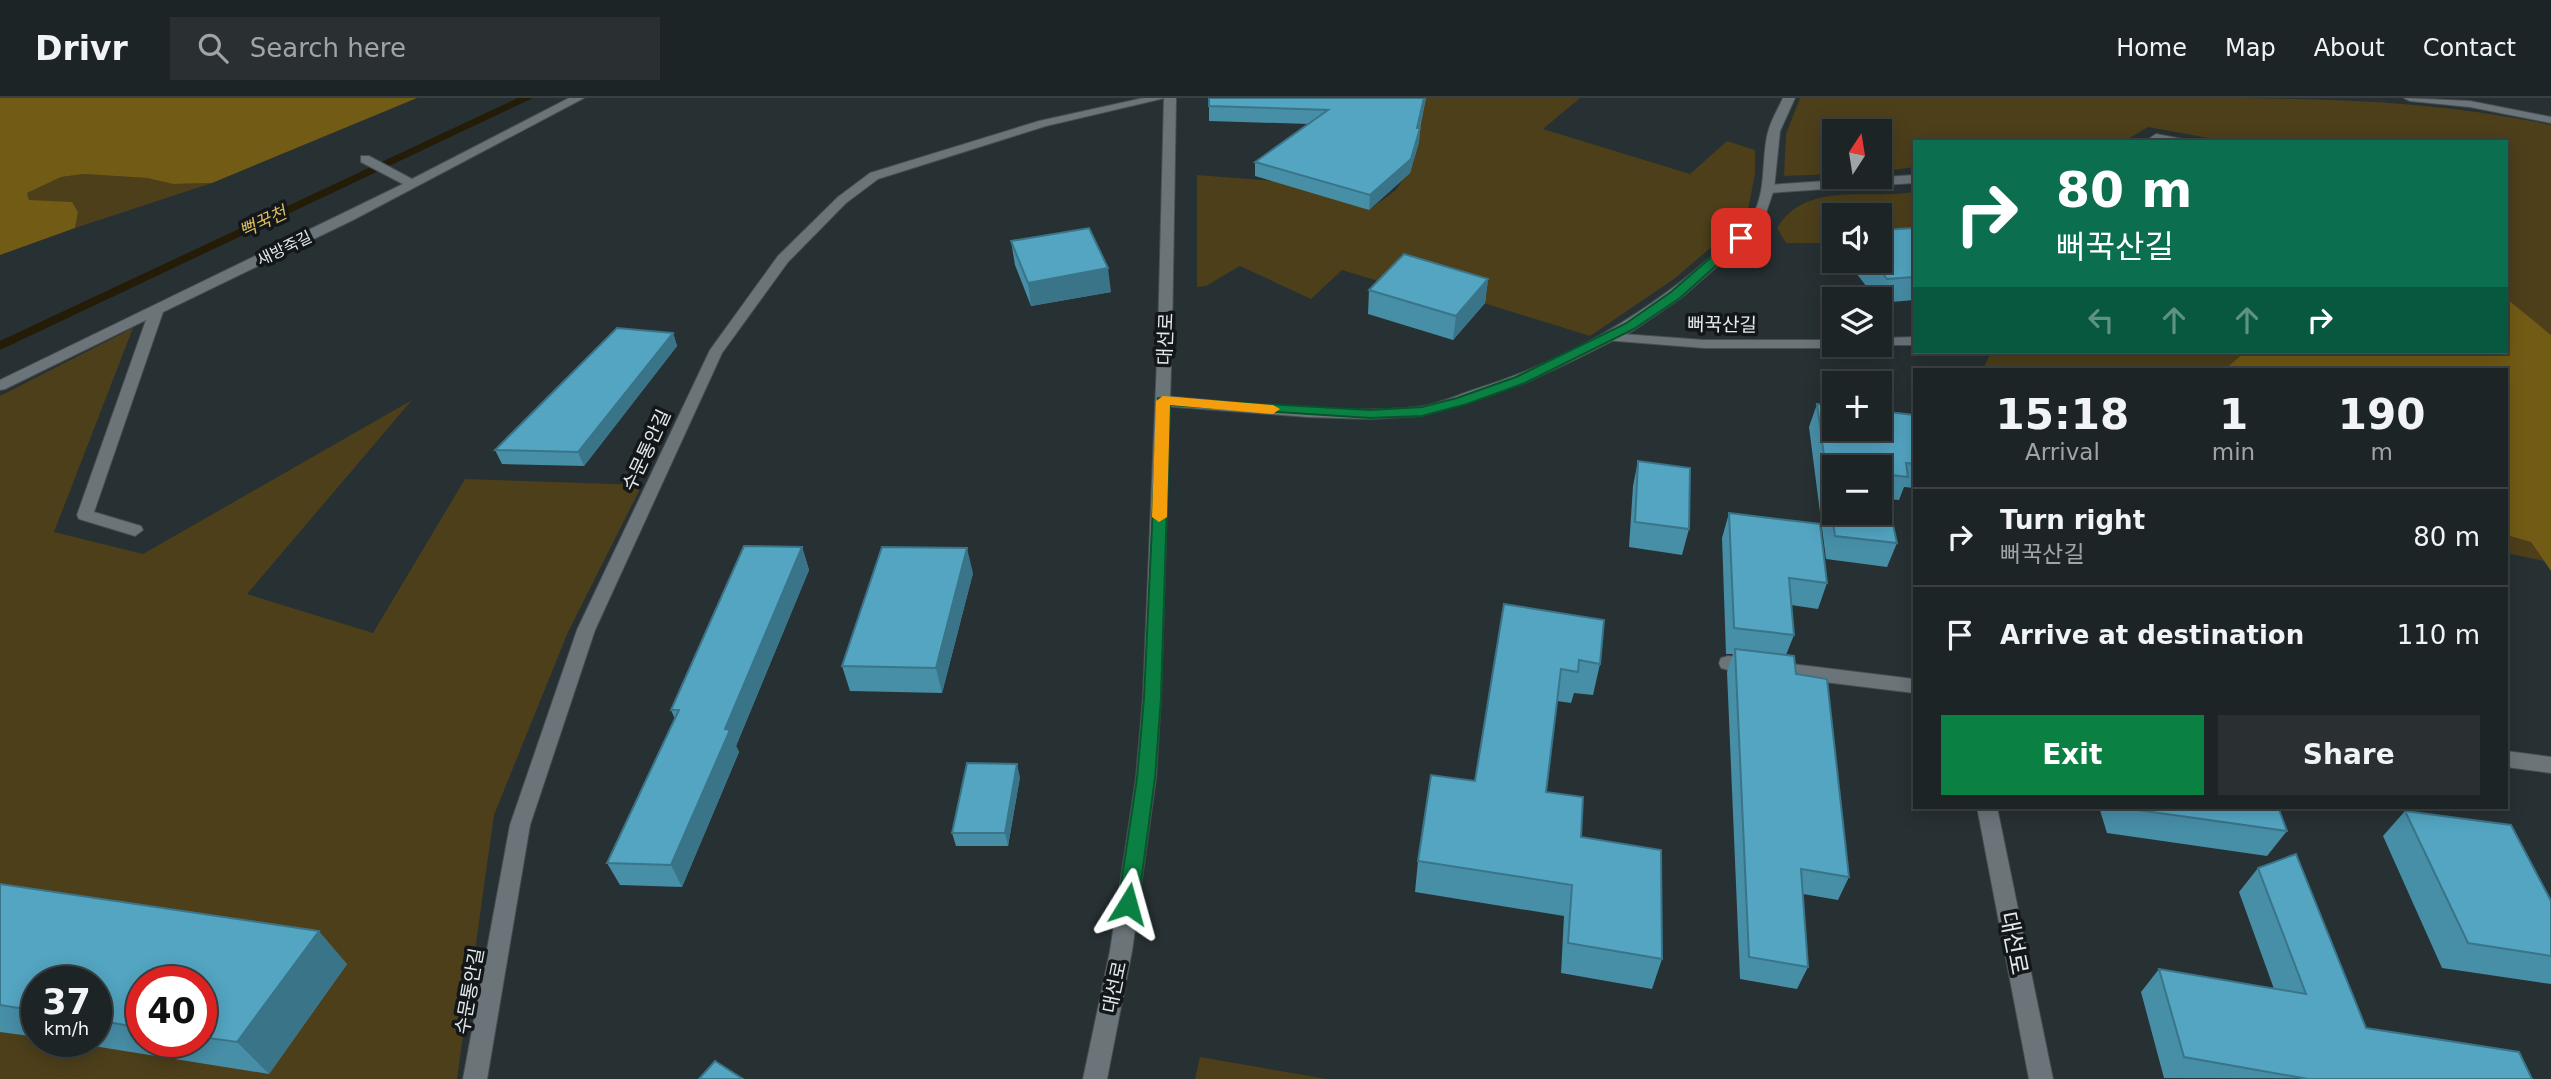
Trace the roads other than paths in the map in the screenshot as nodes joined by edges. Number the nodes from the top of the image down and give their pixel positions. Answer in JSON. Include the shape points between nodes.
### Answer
{"nodes":[{"id":1,"x":578,"y":98,"type":"edge"},
{"id":2,"x":1159,"y":98,"type":"edge"},
{"id":3,"x":1170,"y":98,"type":"edge"},
{"id":4,"x":1789,"y":98,"type":"edge"},
{"id":5,"x":2410,"y":98,"type":"edge"},
{"id":6,"x":2551,"y":120,"type":"edge"},
{"id":7,"x":365,"y":159,"type":"dead end"},
{"id":8,"x":1913,"y":179,"type":"edge"},
{"id":9,"x":412,"y":184,"type":"junction"},
{"id":10,"x":1768,"y":189,"type":"junction"},
{"id":11,"x":157,"y":310,"type":"junction"},
{"id":12,"x":1609,"y":337,"type":"junction"},
{"id":13,"x":1913,"y":341,"type":"edge"},
{"id":14,"x":1892,"y":342,"type":"edge"},
{"id":15,"x":1822,"y":344,"type":"edge"},
{"id":16,"x":0,"y":386,"type":"edge"},
{"id":17,"x":1163,"y":401,"type":"junction"},
{"id":18,"x":135,"y":530,"type":"dead end"},
{"id":19,"x":1728,"y":663,"type":"dead end"},
{"id":20,"x":1913,"y":686,"type":"edge"},
{"id":21,"x":2508,"y":759,"type":"edge"},
{"id":22,"x":2551,"y":765,"type":"edge"},
{"id":23,"x":1987,"y":809,"type":"edge"},
{"id":24,"x":475,"y":1079,"type":"edge"},
{"id":25,"x":1095,"y":1079,"type":"edge"},
{"id":26,"x":2041,"y":1079,"type":"edge"}],
"edges":[{"from":1,"to":9,"type":"street","name":"새방죽길"},
{"from":2,"to":24,"type":"street","name":"수문통안길","via":[[1043,123],[874,176],[842,200],[783,258],[715,353],[586,630],[520,825]]},
{"from":3,"to":17,"type":"street","name":"대선로"},
{"from":4,"to":10,"type":"street","name":"뻐꾹산길","via":[[1774,131]]},
{"from":5,"to":6,"type":"street"},
{"from":7,"to":9,"type":"street"},
{"from":8,"to":10,"type":"street"},
{"from":9,"to":11,"type":"street","name":"새방죽길"},
{"from":10,"to":12,"type":"street","name":"뻐꾹산길","via":[[1759,216],[1741,238],[1676,295]]},
{"from":11,"to":16,"type":"street","name":"새방죽길"},
{"from":11,"to":18,"type":"street","via":[[85,515]]},
{"from":12,"to":15,"type":"street","name":"뻐꾹산길","via":[[1691,344]]},
{"from":12,"to":17,"type":"street","name":"뻐꾹산길","via":[[1520,380],[1422,411],[1357,414]]},
{"from":13,"to":14,"type":"street"},
{"from":17,"to":25,"type":"street","name":"대선로","via":[[1146,778],[1121,951]]},
{"from":19,"to":20,"type":"street"},
{"from":21,"to":22,"type":"street"},
{"from":23,"to":26,"type":"street","name":"대선로"}]}
